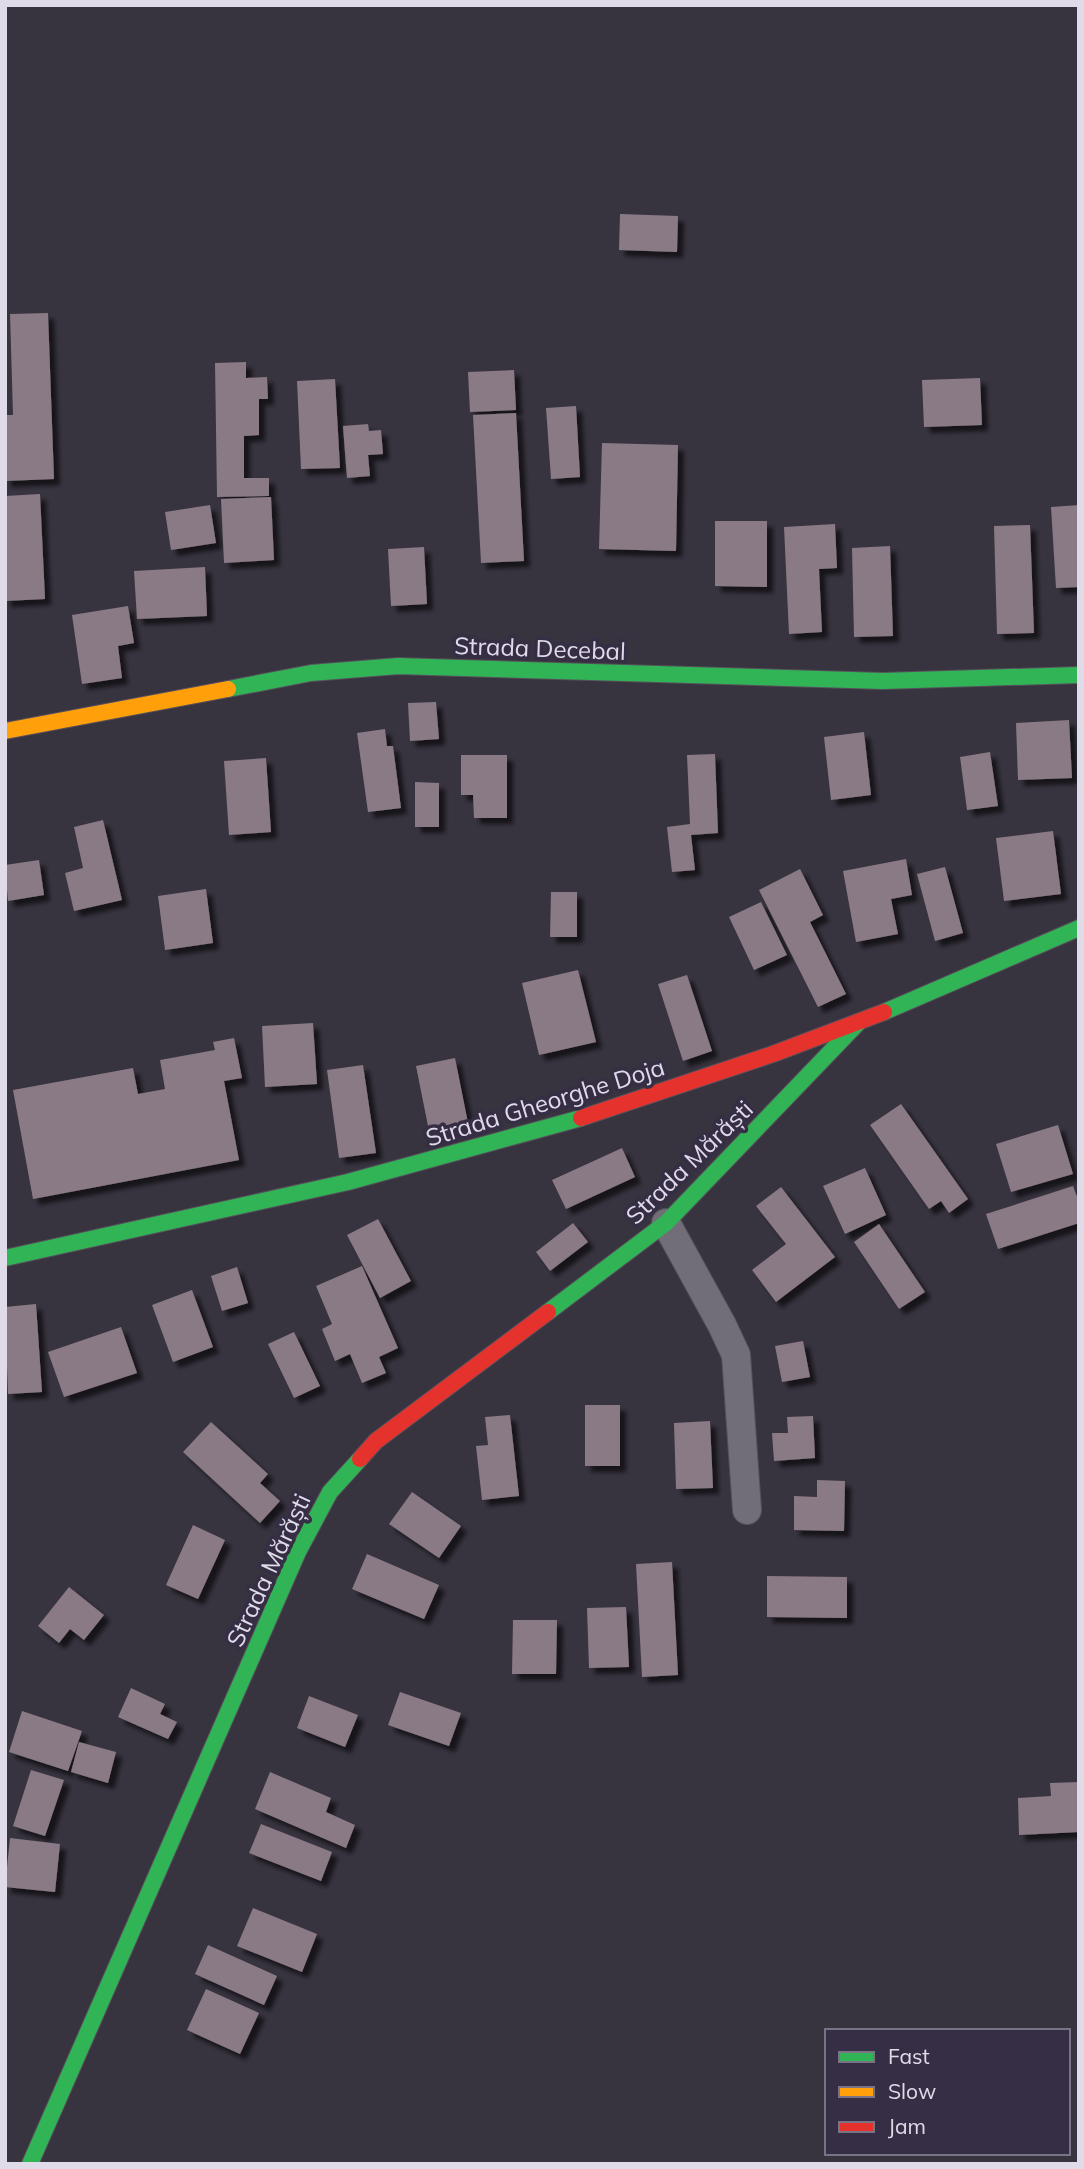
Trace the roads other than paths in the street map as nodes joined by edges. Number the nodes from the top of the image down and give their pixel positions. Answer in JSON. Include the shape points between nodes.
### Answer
{"nodes":[{"id":1,"x":1079,"y":674,"type":"edge"},
{"id":2,"x":5,"y":731,"type":"edge"},
{"id":3,"x":1079,"y":928,"type":"edge"},
{"id":4,"x":859,"y":1022,"type":"junction"},
{"id":5,"x":666,"y":1223,"type":"junction"},
{"id":6,"x":5,"y":1258,"type":"edge"},
{"id":7,"x":747,"y":1510,"type":"dead end"},
{"id":8,"x":30,"y":2164,"type":"edge"}],
"edges":[{"from":1,"to":2,"type":"street","name":"Strada Decebal","via":[[883,681],[398,666],[311,673]]},
{"from":3,"to":4,"type":"street","name":"Strada Gheorghe Doja"},
{"from":4,"to":5,"type":"street","name":"Strada Mărăști"},
{"from":4,"to":6,"type":"street","name":"Strada Gheorghe Doja","via":[[671,1089],[429,1161]]},
{"from":5,"to":7,"type":"street","via":[[736,1355]]},
{"from":5,"to":8,"type":"street","name":"Strada Mărăști","via":[[376,1441],[330,1492],[298,1552]]}]}
